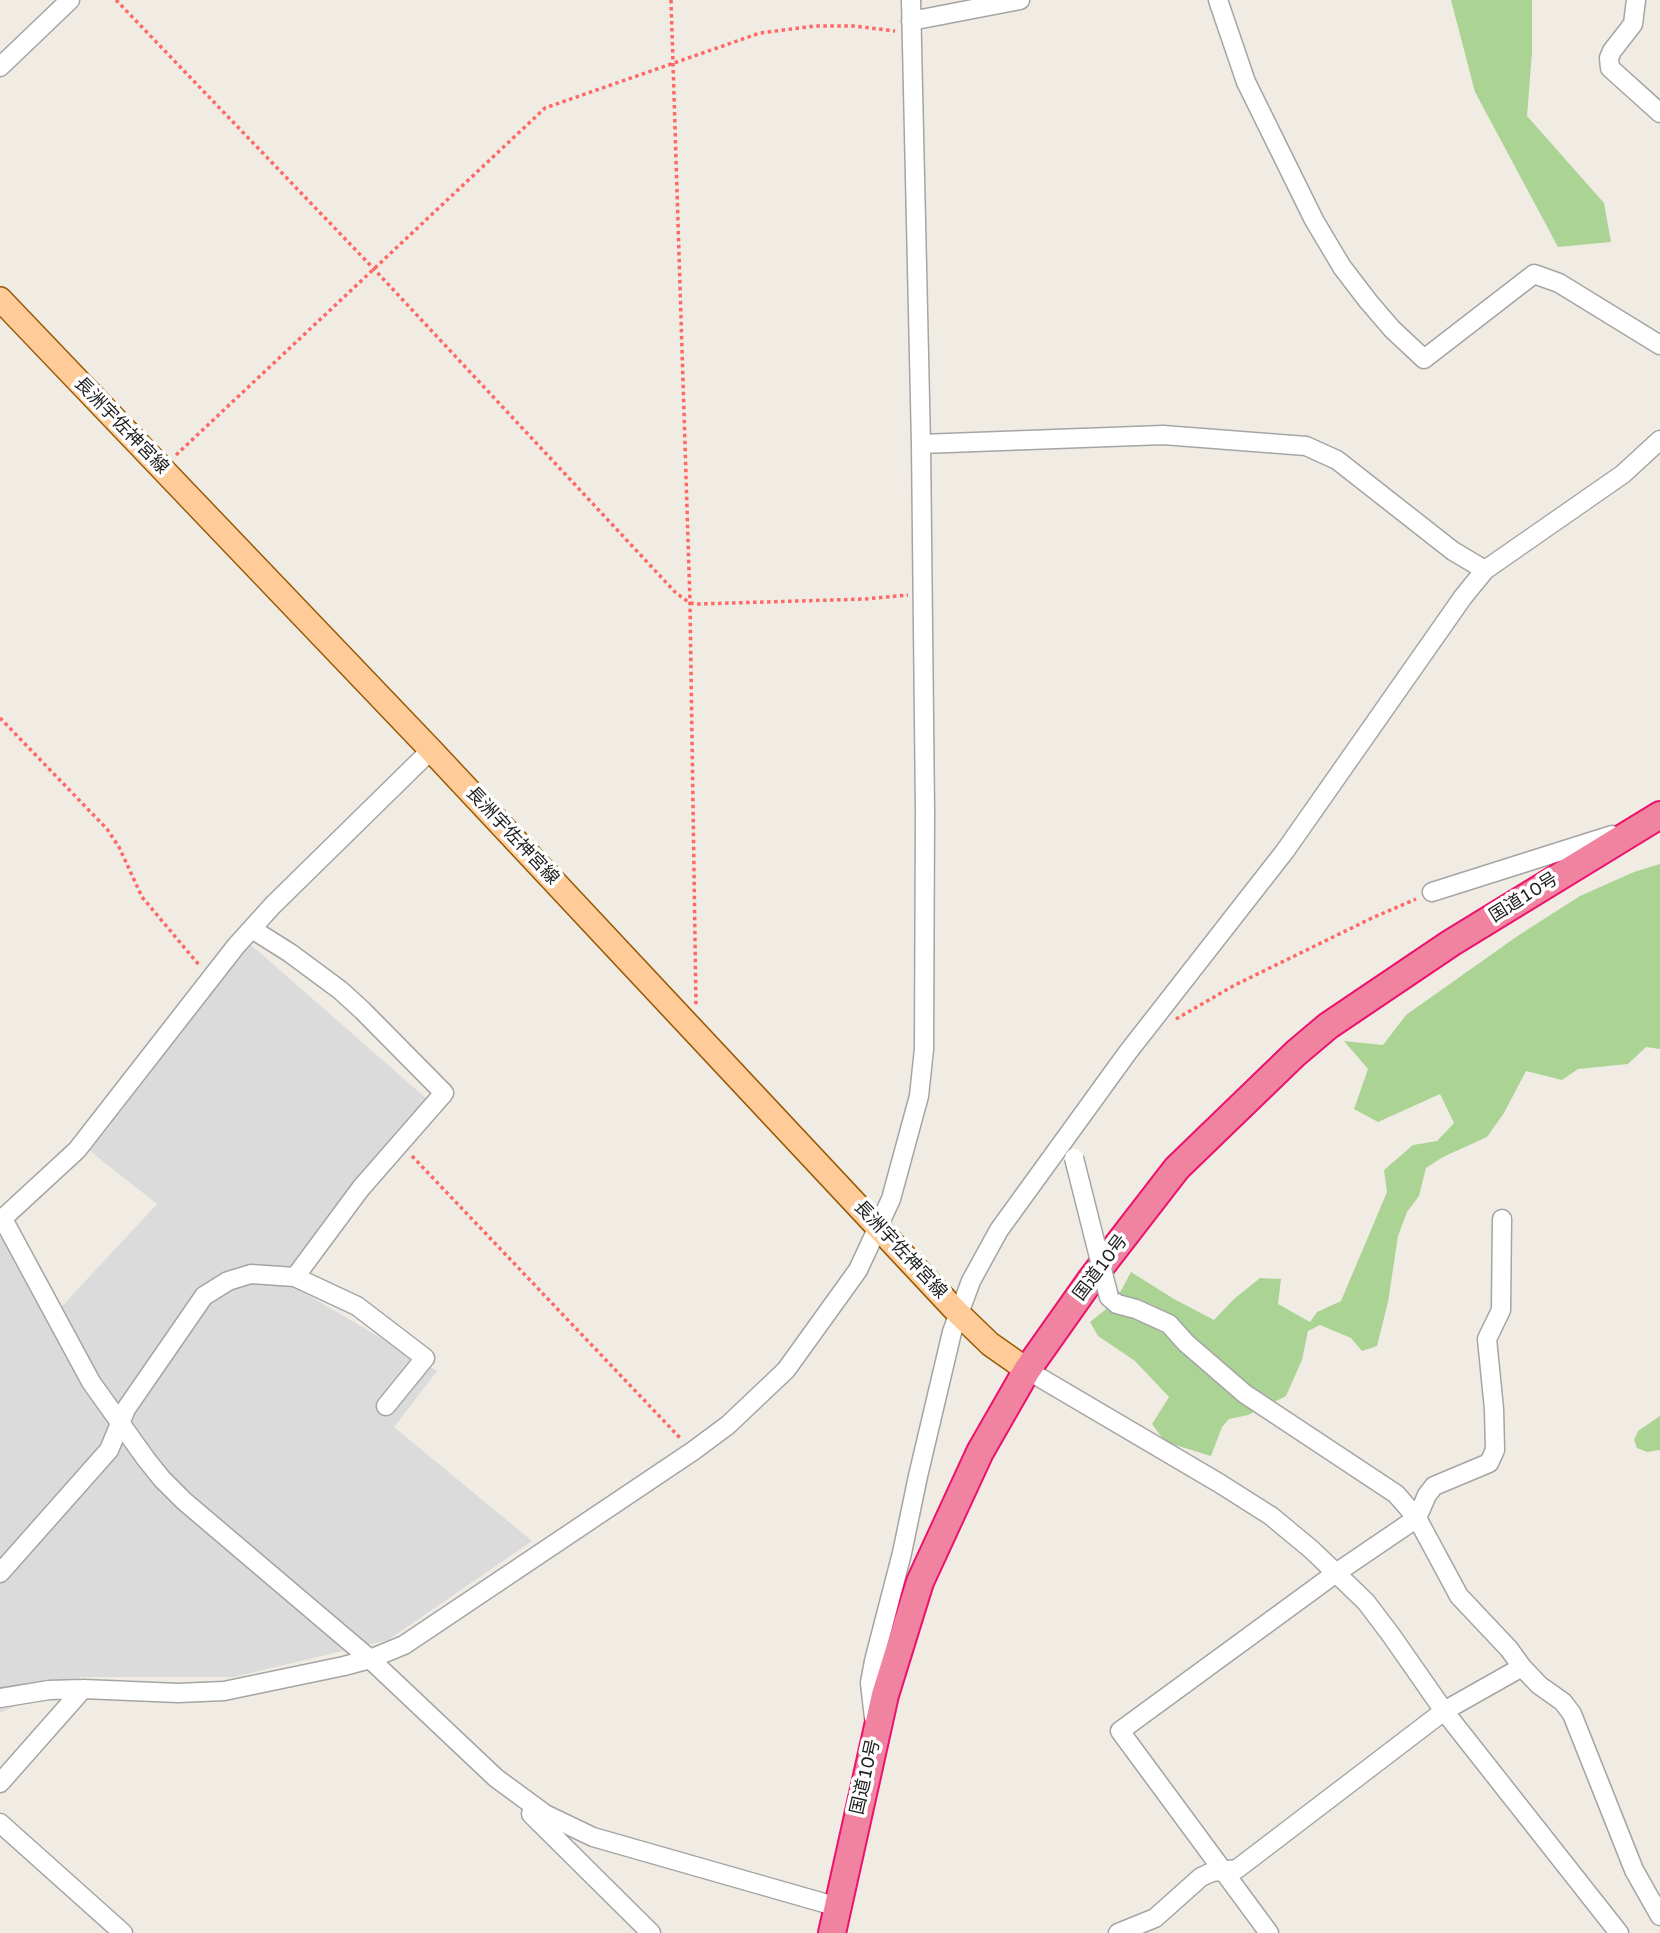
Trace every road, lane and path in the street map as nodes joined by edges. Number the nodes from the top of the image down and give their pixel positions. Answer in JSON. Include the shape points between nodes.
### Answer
{"nodes":[{"id":1,"x":70,"y":0,"type":"edge"},
{"id":2,"x":116,"y":0,"type":"edge"},
{"id":3,"x":671,"y":0,"type":"edge"},
{"id":4,"x":911,"y":0,"type":"edge"},
{"id":5,"x":1020,"y":0,"type":"edge"},
{"id":6,"x":1218,"y":0,"type":"edge"},
{"id":7,"x":1636,"y":0,"type":"edge"},
{"id":8,"x":911,"y":27,"type":"junction"},
{"id":9,"x":674,"y":61,"type":"junction"},
{"id":10,"x":0,"y":67,"type":"edge"},
{"id":11,"x":1660,"y":113,"type":"edge"},
{"id":12,"x":374,"y":269,"type":"junction"},
{"id":13,"x":0,"y":299,"type":"edge"},
{"id":14,"x":1660,"y":345,"type":"edge"},
{"id":15,"x":1660,"y":440,"type":"edge"},
{"id":16,"x":921,"y":444,"type":"junction"},
{"id":17,"x":161,"y":468,"type":"junction"},
{"id":18,"x":1485,"y":570,"type":"junction"},
{"id":19,"x":921,"y":594,"type":"junction"},
{"id":20,"x":690,"y":603,"type":"junction"},
{"id":21,"x":0,"y":718,"type":"edge"},
{"id":22,"x":431,"y":750,"type":"junction"},
{"id":23,"x":1651,"y":820,"type":"edge"},
{"id":24,"x":1432,"y":892,"type":"joint"},
{"id":25,"x":251,"y":929,"type":"junction"},
{"id":26,"x":211,"y":979,"type":"junction"},
{"id":27,"x":1167,"y":1025,"type":"dead end"},
{"id":28,"x":696,"y":1032,"type":"junction"},
{"id":29,"x":1069,"y":1134,"type":"junction"},
{"id":30,"x":401,"y":1144,"type":"junction"},
{"id":31,"x":1502,"y":1219,"type":"dead end"},
{"id":32,"x":2,"y":1220,"type":"edge"},
{"id":33,"x":880,"y":1227,"type":"junction"},
{"id":34,"x":295,"y":1277,"type":"junction"},
{"id":35,"x":958,"y":1313,"type":"junction"},
{"id":36,"x":1027,"y":1370,"type":"junction"},
{"id":37,"x":386,"y":1406,"type":"dead end"},
{"id":38,"x":120,"y":1423,"type":"junction"},
{"id":39,"x":693,"y":1451,"type":"junction"},
{"id":40,"x":1416,"y":1518,"type":"junction"},
{"id":41,"x":0,"y":1573,"type":"edge"},
{"id":42,"x":1336,"y":1573,"type":"junction"},
{"id":43,"x":370,"y":1659,"type":"junction"},
{"id":44,"x":1522,"y":1667,"type":"junction"},
{"id":45,"x":83,"y":1689,"type":"junction"},
{"id":46,"x":0,"y":1698,"type":"edge"},
{"id":47,"x":1444,"y":1711,"type":"junction"},
{"id":48,"x":876,"y":1734,"type":"junction"},
{"id":49,"x":496,"y":1779,"type":"junction"},
{"id":50,"x":0,"y":1783,"type":"edge"},
{"id":51,"x":0,"y":1823,"type":"edge"},
{"id":52,"x":1225,"y":1872,"type":"junction"},
{"id":53,"x":838,"y":1907,"type":"junction"},
{"id":54,"x":1660,"y":1916,"type":"edge"},
{"id":55,"x":123,"y":1933,"type":"edge"},
{"id":56,"x":651,"y":1933,"type":"edge"},
{"id":57,"x":832,"y":1933,"type":"edge"},
{"id":58,"x":1118,"y":1933,"type":"edge"},
{"id":59,"x":1269,"y":1933,"type":"edge"},
{"id":60,"x":1619,"y":1933,"type":"edge"}],
"edges":[{"from":1,"to":10,"type":"street"},
{"from":2,"to":12,"type":"path"},
{"from":3,"to":9,"type":"path"},
{"from":4,"to":8,"type":"street"},
{"from":5,"to":8,"type":"street"},
{"from":6,"to":14,"type":"street","via":[[1246,82],[1314,220],[1368,301],[1424,359],[1534,274],[1559,283]]},
{"from":7,"to":11,"type":"street","via":[[1633,24],[1612,51],[1610,68]]},
{"from":8,"to":9,"type":"path","via":[[801,26],[745,36]]},
{"from":8,"to":16,"type":"street"},
{"from":9,"to":12,"type":"path","via":[[545,108]]},
{"from":9,"to":20,"type":"path"},
{"from":12,"to":17,"type":"path"},
{"from":12,"to":20,"type":"path"},
{"from":13,"to":17,"type":"main road","name":"長洲宇佐神宮線"},
{"from":15,"to":18,"type":"street","via":[[1623,474]]},
{"from":16,"to":18,"type":"street","via":[[1163,435],[1306,446],[1337,460],[1453,551]]},
{"from":16,"to":19,"type":"street"},
{"from":17,"to":22,"type":"main road","name":"長洲宇佐神宮線"},
{"from":18,"to":29,"type":"street","via":[[1285,851]]},
{"from":19,"to":20,"type":"path"},
{"from":19,"to":33,"type":"street","via":[[925,1049],[919,1097]]},
{"from":20,"to":28,"type":"path"},
{"from":21,"to":26,"type":"path","via":[[107,829],[142,897]]},
{"from":22,"to":25,"type":"street"},
{"from":22,"to":28,"type":"main road","name":"長洲宇佐神宮線"},
{"from":23,"to":24,"type":"street"},
{"from":23,"to":36,"type":"highway","name":"国道10号","via":[[1451,943],[1296,1053],[1177,1168]]},
{"from":24,"to":27,"type":"path","via":[[1233,986]]},
{"from":25,"to":26,"type":"street"},
{"from":25,"to":30,"type":"street","via":[[340,990],[444,1093]]},
{"from":26,"to":32,"type":"street","via":[[77,1150]]},
{"from":28,"to":33,"type":"main road","name":"長洲宇佐神宮線"},
{"from":29,"to":35,"type":"street","via":[[999,1230]]},
{"from":29,"to":40,"type":"street","bridge":true,"via":[[1109,1297],[1169,1324],[1245,1394],[1396,1494]]},
{"from":30,"to":34,"type":"street","via":[[361,1188]]},
{"from":30,"to":39,"type":"path"},
{"from":31,"to":40,"type":"street","via":[[1500,1310],[1488,1339],[1493,1458],[1434,1486]]},
{"from":32,"to":38,"type":"street","via":[[91,1382]]},
{"from":33,"to":35,"type":"main road","name":"長洲宇佐神宮線"},
{"from":33,"to":39,"type":"street","via":[[858,1270],[786,1370],[728,1426]]},
{"from":34,"to":37,"type":"street","via":[[357,1306],[425,1358]]},
{"from":34,"to":38,"type":"street","via":[[251,1274],[204,1296]]},
{"from":35,"to":36,"type":"main road","name":"長洲宇佐神宮線","via":[[990,1344]]},
{"from":35,"to":48,"type":"street","via":[[874,1661],[870,1683]]},
{"from":36,"to":42,"type":"street","via":[[1271,1516]]},
{"from":36,"to":48,"type":"highway","name":"国道10号","via":[[980,1452],[931,1556],[901,1639]]},
{"from":38,"to":41,"type":"street","via":[[109,1450]]},
{"from":38,"to":43,"type":"street","via":[[184,1501]]},
{"from":39,"to":43,"type":"street","via":[[431,1629]]},
{"from":40,"to":42,"type":"street"},
{"from":40,"to":44,"type":"street","via":[[1459,1596]]},
{"from":42,"to":47,"type":"street","via":[[1366,1602]]},
{"from":42,"to":52,"type":"street","via":[[1120,1731]]},
{"from":43,"to":45,"type":"street","via":[[224,1691]]},
{"from":43,"to":49,"type":"street"},
{"from":44,"to":47,"type":"street"},
{"from":44,"to":54,"type":"street","via":[[1572,1714],[1634,1870]]},
{"from":45,"to":46,"type":"street"},
{"from":45,"to":50,"type":"street"},
{"from":47,"to":52,"type":"street","via":[[1237,1869]]},
{"from":47,"to":60,"type":"street"},
{"from":48,"to":53,"type":"highway","name":"国道10号"},
{"from":49,"to":53,"type":"street","via":[[545,1814],[593,1837]]},
{"from":49,"to":56,"type":"street"},
{"from":51,"to":55,"type":"street"},
{"from":52,"to":58,"type":"street","via":[[1201,1877],[1155,1918]]},
{"from":52,"to":59,"type":"street"},
{"from":53,"to":57,"type":"highway","name":"国道10号"}]}
